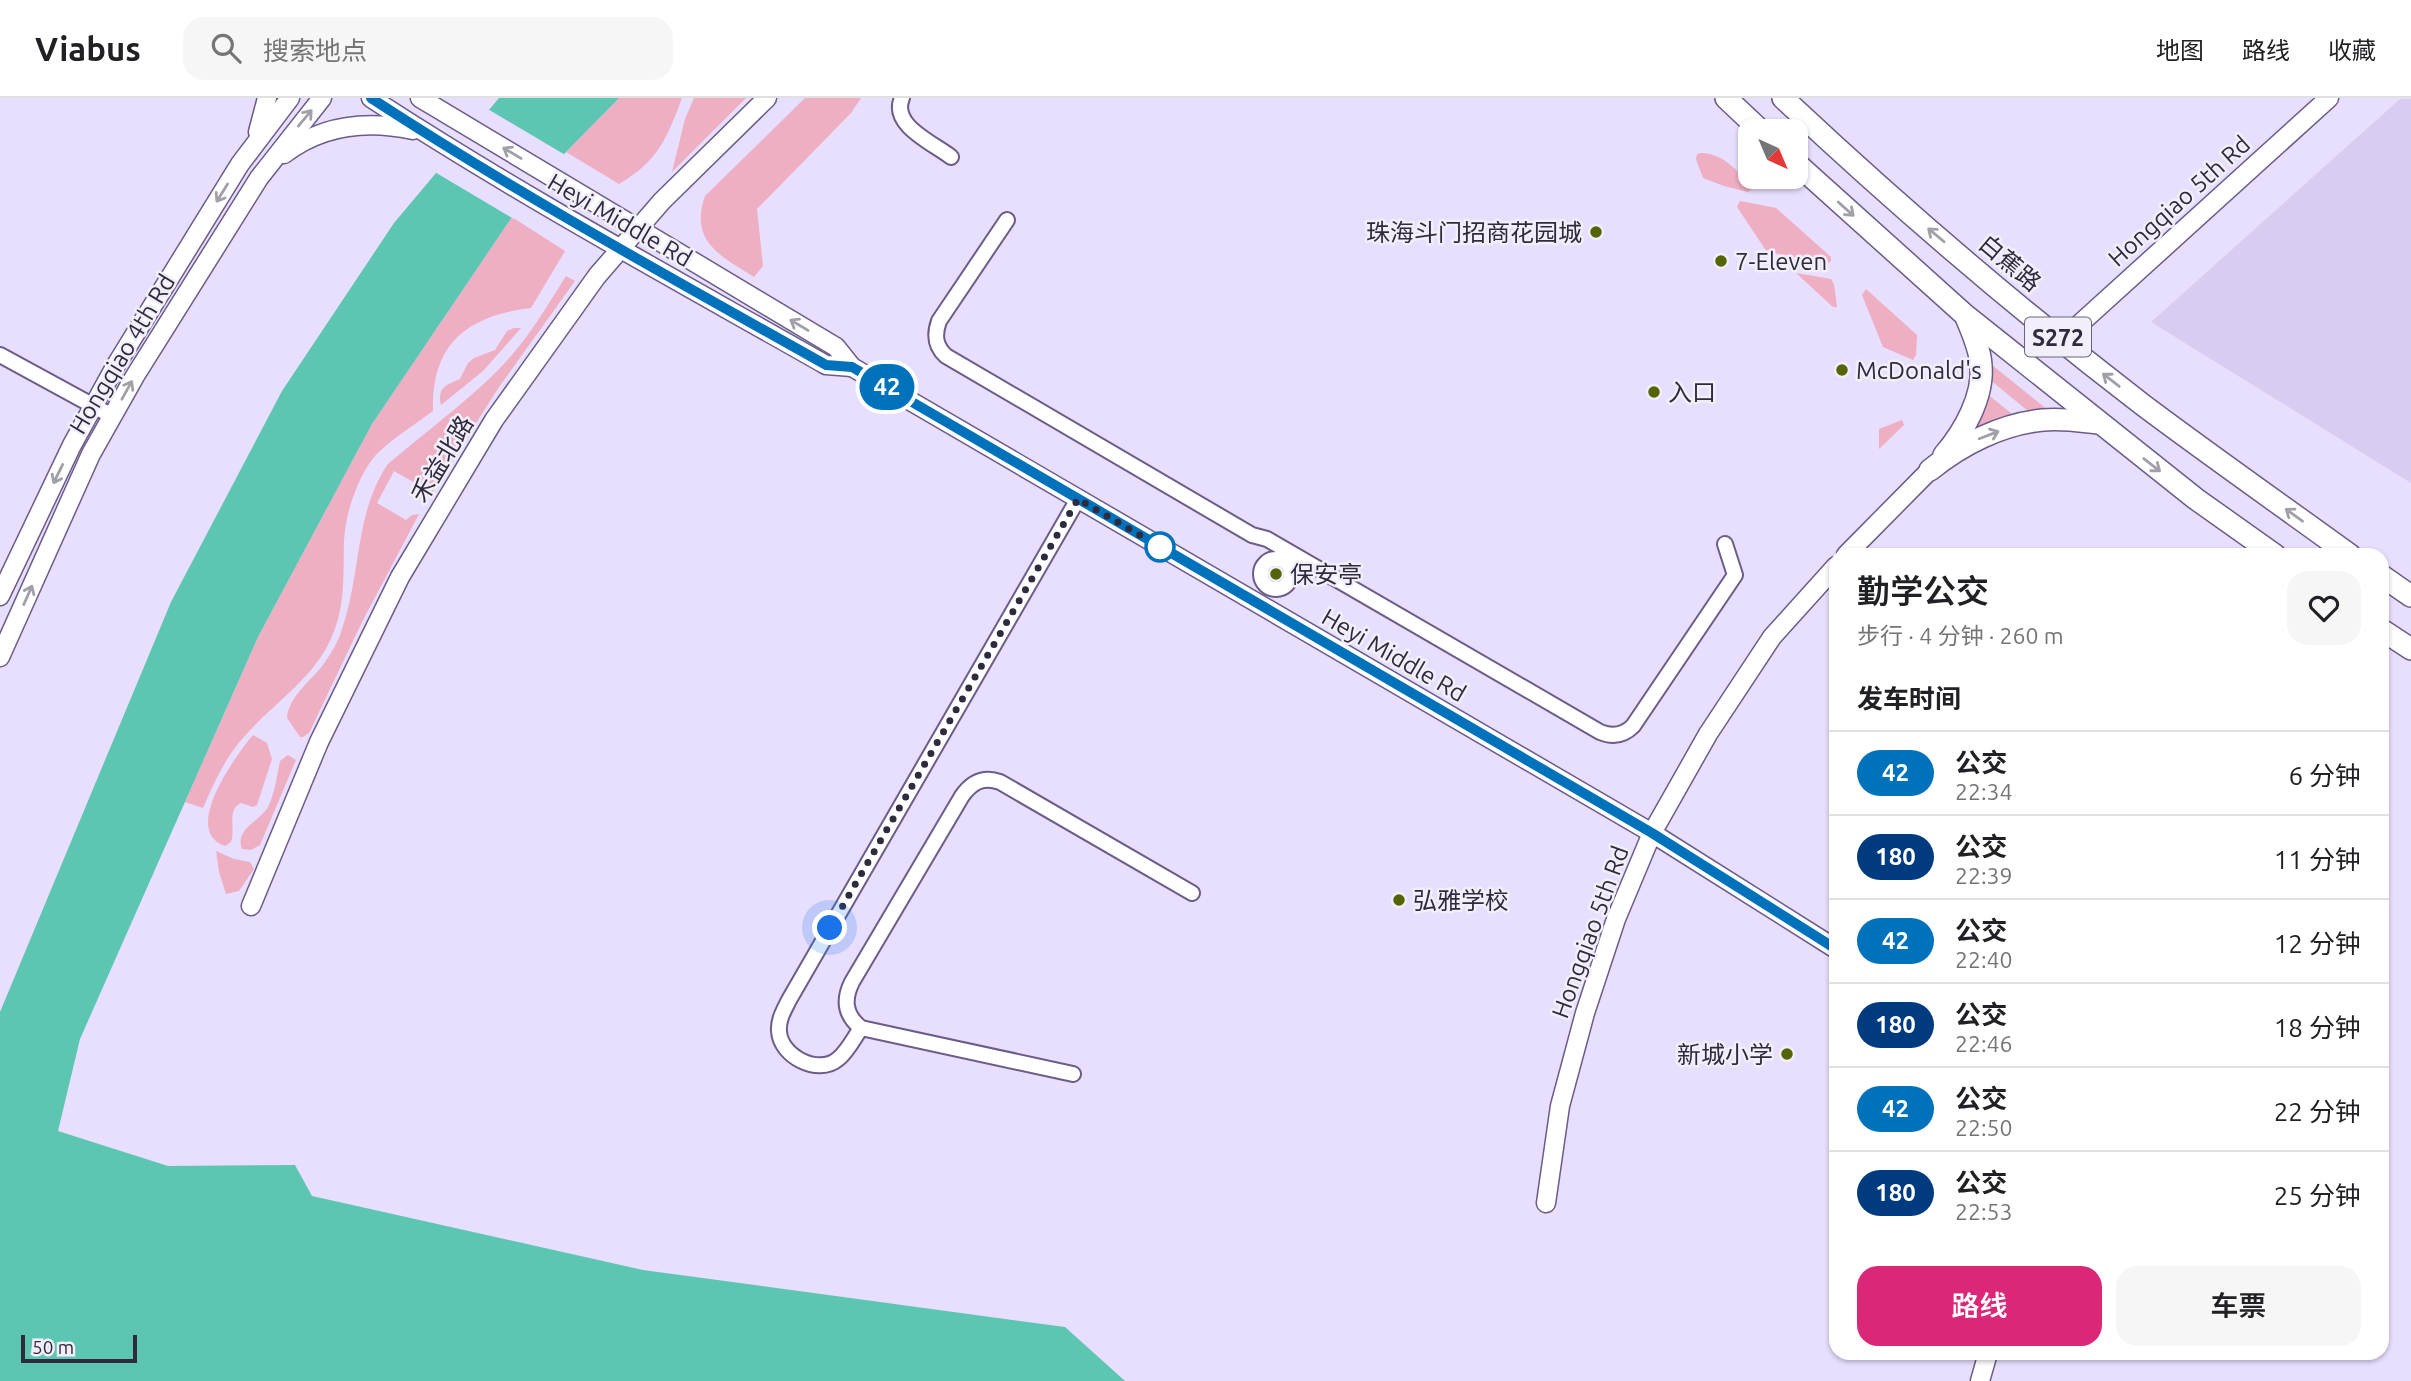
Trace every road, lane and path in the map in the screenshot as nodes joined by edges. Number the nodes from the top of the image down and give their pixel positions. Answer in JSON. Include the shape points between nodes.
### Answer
{"nodes":[{"id":1,"x":267,"y":98,"type":"edge"},
{"id":2,"x":290,"y":98,"type":"edge"},
{"id":3,"x":322,"y":98,"type":"edge"},
{"id":4,"x":371,"y":98,"type":"edge"},
{"id":5,"x":420,"y":98,"type":"edge"},
{"id":6,"x":432,"y":98,"type":"edge"},
{"id":7,"x":767,"y":98,"type":"edge"},
{"id":8,"x":902,"y":98,"type":"edge"},
{"id":9,"x":1726,"y":98,"type":"edge"},
{"id":10,"x":1783,"y":98,"type":"edge"},
{"id":11,"x":2329,"y":98,"type":"edge"},
{"id":12,"x":453,"y":118,"type":"junction"},
{"id":13,"x":1748,"y":119,"type":"edge"},
{"id":14,"x":438,"y":142,"type":"junction"},
{"id":15,"x":951,"y":157,"type":"dead end"},
{"id":16,"x":240,"y":164,"type":"junction"},
{"id":17,"x":1808,"y":174,"type":"edge"},
{"id":18,"x":259,"y":178,"type":"junction"},
{"id":19,"x":1007,"y":220,"type":"dead end"},
{"id":20,"x":638,"y":229,"type":"junction"},
{"id":21,"x":621,"y":248,"type":"junction"},
{"id":22,"x":1965,"y":316,"type":"junction"},
{"id":23,"x":2062,"y":340,"type":"junction"},
{"id":24,"x":0,"y":355,"type":"edge"},
{"id":25,"x":852,"y":367,"type":"junction"},
{"id":26,"x":93,"y":406,"type":"junction"},
{"id":27,"x":112,"y":416,"type":"junction"},
{"id":28,"x":2098,"y":423,"type":"junction"},
{"id":29,"x":1930,"y":470,"type":"junction"},
{"id":30,"x":1078,"y":499,"type":"junction"},
{"id":31,"x":1725,"y":544,"type":"dead end"},
{"id":32,"x":1853,"y":548,"type":"edge"},
{"id":33,"x":2265,"y":548,"type":"edge"},
{"id":34,"x":2340,"y":548,"type":"edge"},
{"id":35,"x":1286,"y":556,"type":"junction"},
{"id":36,"x":1829,"y":574,"type":"edge"},
{"id":37,"x":2389,"y":581,"type":"edge"},
{"id":38,"x":0,"y":596,"type":"edge"},
{"id":39,"x":2411,"y":596,"type":"edge"},
{"id":40,"x":1257,"y":603,"type":"junction"},
{"id":41,"x":2389,"y":635,"type":"edge"},
{"id":42,"x":2411,"y":649,"type":"edge"},
{"id":43,"x":0,"y":657,"type":"edge"},
{"id":44,"x":1652,"y":833,"type":"junction"},
{"id":45,"x":1192,"y":893,"type":"dead end"},
{"id":46,"x":251,"y":906,"type":"dead end"},
{"id":47,"x":1829,"y":945,"type":"edge"},
{"id":48,"x":861,"y":1028,"type":"junction"},
{"id":49,"x":1073,"y":1074,"type":"dead end"},
{"id":50,"x":1546,"y":1203,"type":"dead end"},
{"id":51,"x":1986,"y":1360,"type":"edge"},
{"id":52,"x":1980,"y":1381,"type":"edge"}],
"edges":[{"from":1,"to":16,"type":"street","via":[[262,122]]},
{"from":2,"to":16,"type":"street","name":"Hongqiao 4th Rd"},
{"from":18,"to":3,"type":"street","name":"Hongqiao 4th Rd","one_way":true},
{"from":4,"to":14,"type":"street","name":"Heyi Middle Rd"},
{"from":5,"to":12,"type":"street","name":"Heyi Middle Rd"},
{"from":6,"to":12,"type":"street"},
{"from":7,"to":20,"type":"street","name":"禾益北路"},
{"from":8,"to":15,"type":"street","via":[[899,111],[904,121]]},
{"from":9,"to":13,"type":"main road"},
{"from":23,"to":10,"type":"main road","name":"白蕉路","number":"S272","one_way":true,"via":[[1868,178]]},
{"from":11,"to":23,"type":"street","name":"Hongqiao 5th Rd"},
{"from":20,"to":12,"type":"street","name":"Heyi Middle Rd","one_way":true},
{"from":14,"to":18,"type":"street","via":[[391,126],[343,127],[297,144]]},
{"from":14,"to":21,"type":"street","name":"Heyi Middle Rd"},
{"from":16,"to":26,"type":"street","name":"Hongqiao 4th Rd","one_way":true},
{"from":17,"to":22,"type":"main road","number":"S272","one_way":true},
{"from":27,"to":18,"type":"street","name":"Hongqiao 4th Rd","one_way":true},
{"from":19,"to":35,"type":"street","via":[[939,321],[935,337],[942,352],[1252,535],[1267,539]]},
{"from":20,"to":21,"type":"street","name":"禾益北路"},
{"from":25,"to":20,"type":"street","name":"Heyi Middle Rd","one_way":true,"via":[[836,347]]},
{"from":21,"to":25,"type":"street","name":"Heyi Middle Rd","via":[[826,365]]},
{"from":21,"to":46,"type":"street","name":"禾益北路","via":[[494,420],[400,577],[319,742]]},
{"from":22,"to":28,"type":"main road","number":"S272"},
{"from":22,"to":29,"type":"main road","via":[[1981,366],[1978,397],[1949,449]]},
{"from":34,"to":23,"type":"main road","name":"白蕉路","number":"S272","one_way":true},
{"from":24,"to":26,"type":"street"},
{"from":25,"to":30,"type":"street","name":"Heyi Middle Rd"},
{"from":26,"to":27,"type":"street"},
{"from":26,"to":38,"type":"street","name":"Hongqiao 4th Rd","one_way":true},
{"from":43,"to":27,"type":"street","name":"Hongqiao 4th Rd","one_way":true},
{"from":29,"to":28,"type":"main road","one_way":true,"via":[[1963,447],[2011,426],[2043,420]]},
{"from":28,"to":33,"type":"main road","number":"S272","one_way":true},
{"from":29,"to":32,"type":"street"},
{"from":30,"to":40,"type":"street","name":"Heyi Middle Rd"},
{"from":30,"to":48,"type":"street","via":[[789,1000],[779,1032],[782,1044],[793,1055],[817,1066],[837,1061]]},
{"from":31,"to":35,"type":"street","via":[[1735,575],[1636,722],[1615,735],[1600,732]]},
{"from":35,"to":40,"type":"street","via":[[1289,580],[1277,588],[1268,586]]},
{"from":36,"to":44,"type":"street","name":"Hongqiao 5th Rd","via":[[1772,637],[1707,734]]},
{"from":37,"to":39,"type":"main road"},
{"from":40,"to":44,"type":"street","name":"Heyi Middle Rd"},
{"from":41,"to":42,"type":"main road"},
{"from":44,"to":47,"type":"street","name":"Heyi Middle Rd"},
{"from":44,"to":50,"type":"street","name":"Hongqiao 5th Rd","via":[[1616,919],[1585,1013],[1560,1106]]},
{"from":45,"to":48,"type":"street","via":[[1006,785],[981,779],[962,796],[852,982],[846,1008]]},
{"from":48,"to":49,"type":"street"},
{"from":51,"to":52,"type":"street"}]}
